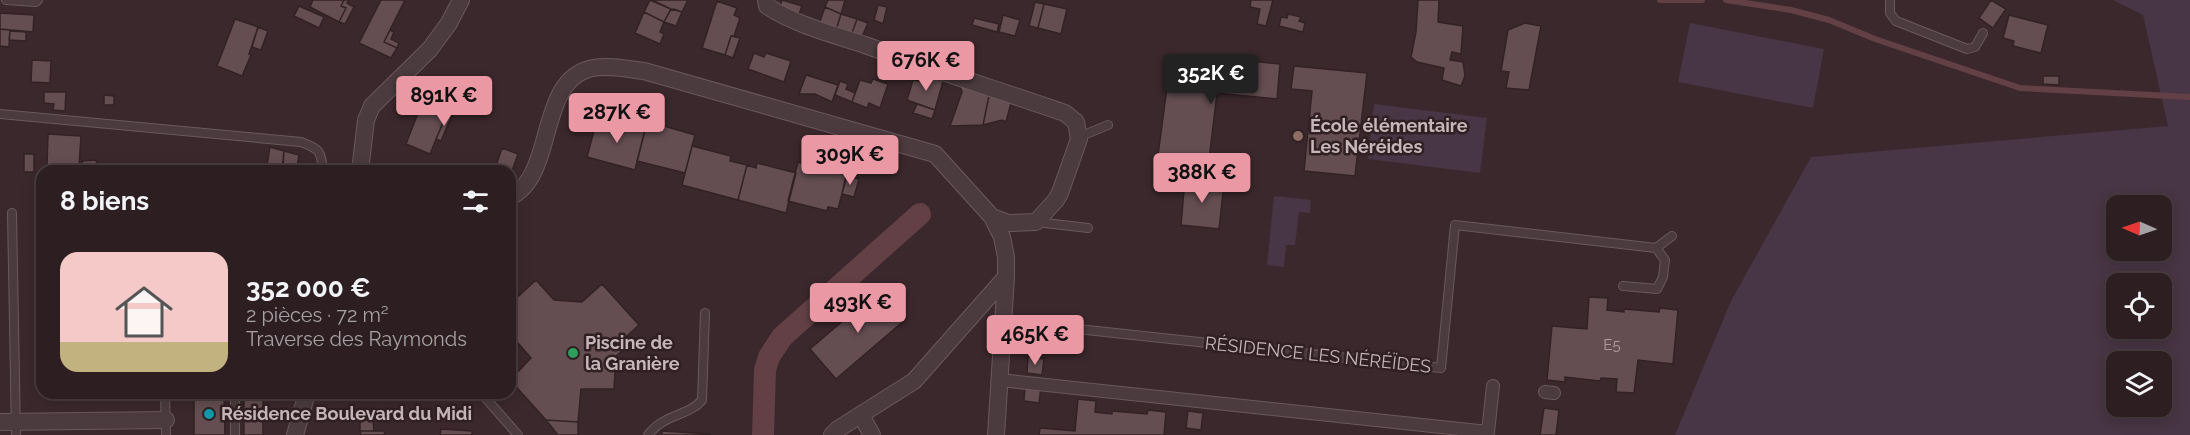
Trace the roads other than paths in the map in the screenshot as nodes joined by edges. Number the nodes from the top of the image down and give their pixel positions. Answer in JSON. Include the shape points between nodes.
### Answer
{"nodes":[{"id":1,"x":6,"y":0,"type":"edge"},
{"id":2,"x":38,"y":0,"type":"edge"},
{"id":3,"x":461,"y":0,"type":"edge"},
{"id":4,"x":766,"y":0,"type":"edge"},
{"id":5,"x":1890,"y":0,"type":"edge"},
{"id":6,"x":1983,"y":33,"type":"dead end"},
{"id":7,"x":0,"y":114,"type":"edge"},
{"id":8,"x":1108,"y":125,"type":"dead end"},
{"id":9,"x":1079,"y":137,"type":"junction"},
{"id":10,"x":323,"y":165,"type":"edge"},
{"id":11,"x":361,"y":165,"type":"edge"},
{"id":12,"x":516,"y":193,"type":"edge"},
{"id":13,"x":12,"y":213,"type":"dead end"},
{"id":14,"x":992,"y":217,"type":"junction"},
{"id":15,"x":1036,"y":222,"type":"junction"},
{"id":16,"x":1088,"y":228,"type":"dead end"},
{"id":17,"x":1672,"y":236,"type":"dead end"},
{"id":18,"x":1656,"y":248,"type":"junction"},
{"id":19,"x":1006,"y":277,"type":"junction"},
{"id":20,"x":1623,"y":286,"type":"dead end"},
{"id":21,"x":705,"y":313,"type":"dead end"},
{"id":22,"x":1003,"y":321,"type":"junction"},
{"id":23,"x":1000,"y":380,"type":"junction"},
{"id":24,"x":1493,"y":386,"type":"dead end"},
{"id":25,"x":165,"y":399,"type":"edge"},
{"id":26,"x":234,"y":399,"type":"edge"},
{"id":27,"x":305,"y":399,"type":"edge"},
{"id":28,"x":487,"y":399,"type":"edge"},
{"id":29,"x":861,"y":416,"type":"junction"},
{"id":30,"x":10,"y":426,"type":"edge"},
{"id":31,"x":166,"y":427,"type":"edge"},
{"id":32,"x":235,"y":435,"type":"edge"},
{"id":33,"x":295,"y":435,"type":"edge"},
{"id":34,"x":518,"y":435,"type":"edge"},
{"id":35,"x":648,"y":435,"type":"edge"},
{"id":36,"x":832,"y":435,"type":"edge"},
{"id":37,"x":872,"y":435,"type":"edge"},
{"id":38,"x":996,"y":435,"type":"edge"}],
"edges":[{"from":1,"to":2,"type":"lane"},
{"from":3,"to":11,"type":"street","via":[[430,49],[372,106],[366,120]]},
{"from":4,"to":9,"type":"street","via":[[767,6],[810,26],[1065,113],[1076,122]]},
{"from":5,"to":6,"type":"lane","via":[[1890,13],[1896,21],[1966,49],[1975,47]]},
{"from":7,"to":10,"type":"lane","via":[[301,142],[316,147]]},
{"from":8,"to":9,"type":"lane"},
{"from":9,"to":15,"type":"street","via":[[1056,201]]},
{"from":12,"to":14,"type":"street","via":[[527,185],[567,84],[579,72],[607,66],[644,71],[935,154]]},
{"from":13,"to":30,"type":"lane"},
{"from":14,"to":15,"type":"street","via":[[1008,223]]},
{"from":14,"to":19,"type":"street","via":[[1002,237]]},
{"from":15,"to":16,"type":"lane"},
{"from":17,"to":18,"type":"lane"},
{"from":18,"to":20,"type":"lane","via":[[1665,260],[1657,289]]},
{"from":18,"to":22,"type":"lane","name":"RÉSIDENCE LES NÉRÉÏDES","via":[[1455,225],[1441,368]]},
{"from":19,"to":22,"type":"street"},
{"from":19,"to":29,"type":"street","via":[[914,381]]},
{"from":21,"to":35,"type":"lane","via":[[702,400],[696,408],[653,427]]},
{"from":22,"to":23,"type":"street"},
{"from":23,"to":24,"type":"street","via":[[1488,432]]},
{"from":23,"to":38,"type":"street"},
{"from":25,"to":31,"type":"lane"},
{"from":26,"to":32,"type":"lane"},
{"from":27,"to":33,"type":"street"},
{"from":28,"to":34,"type":"lane"},
{"from":29,"to":36,"type":"street"},
{"from":29,"to":37,"type":"street"},
{"from":30,"to":31,"type":"street"}]}
